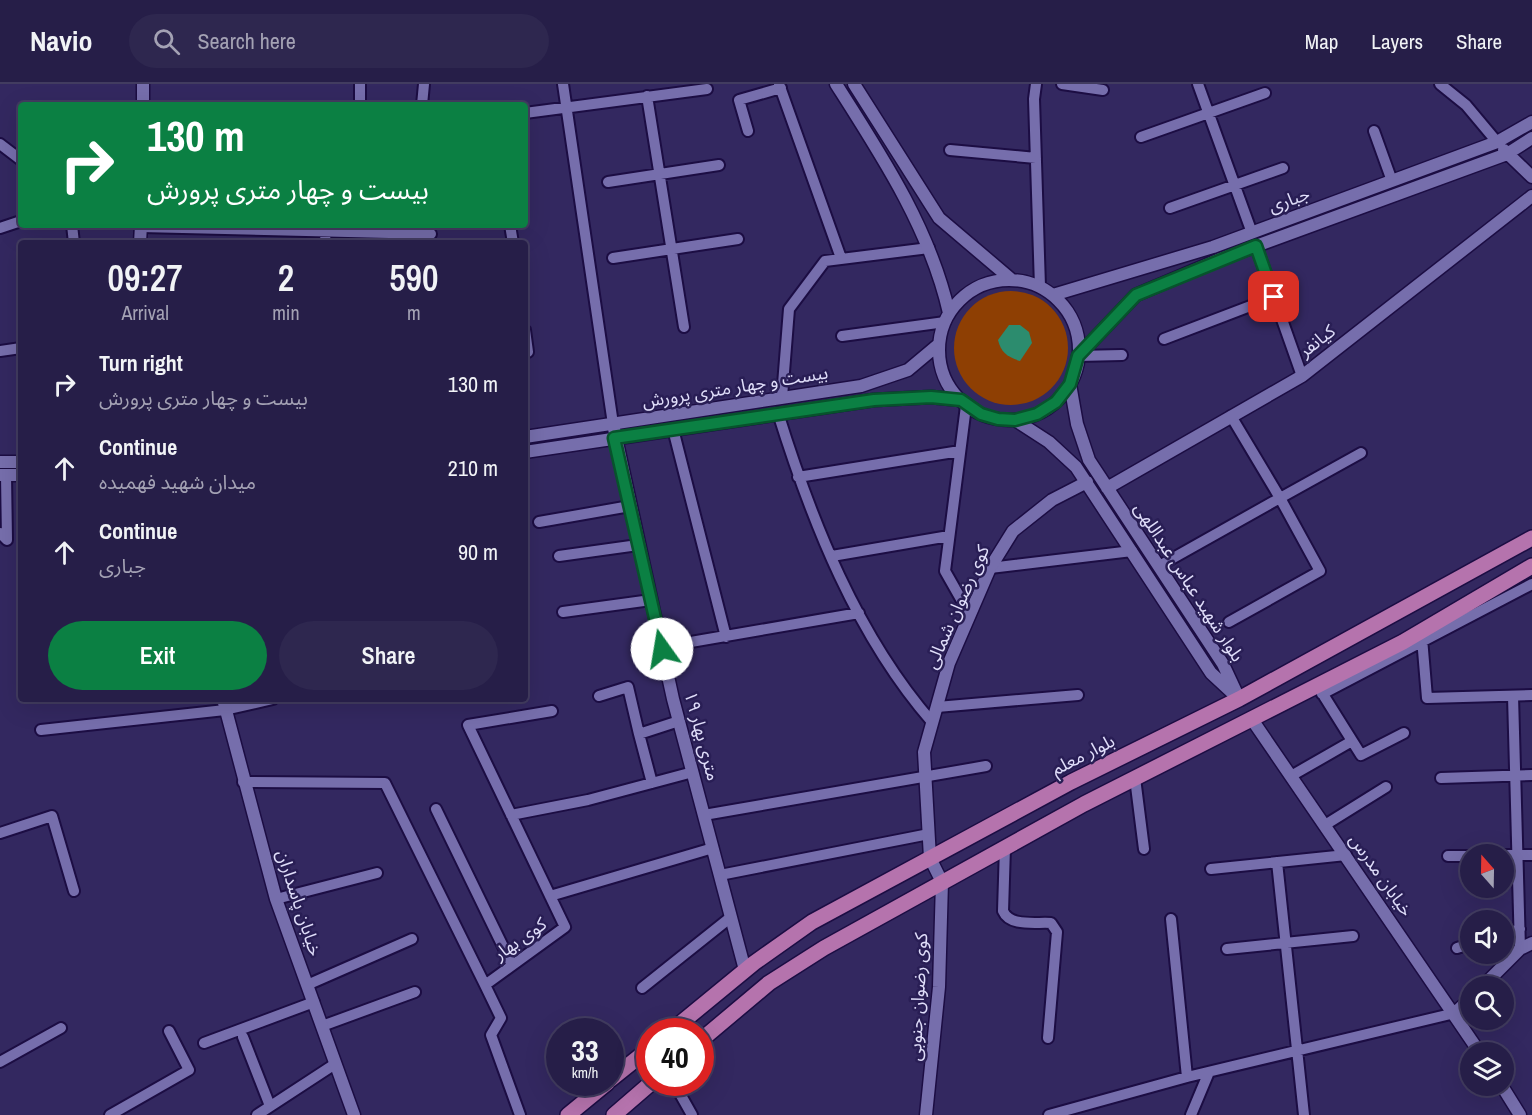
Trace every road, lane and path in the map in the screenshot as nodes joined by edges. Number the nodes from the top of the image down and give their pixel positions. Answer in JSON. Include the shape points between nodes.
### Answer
{"nodes":[{"id":1,"x":143,"y":84,"type":"edge"},
{"id":2,"x":360,"y":84,"type":"edge"},
{"id":3,"x":424,"y":84,"type":"edge"},
{"id":4,"x":563,"y":84,"type":"edge"},
{"id":5,"x":836,"y":84,"type":"edge"},
{"id":6,"x":854,"y":84,"type":"edge"},
{"id":7,"x":1036,"y":84,"type":"edge"},
{"id":8,"x":1062,"y":84,"type":"edge"},
{"id":9,"x":1198,"y":84,"type":"edge"},
{"id":10,"x":1440,"y":84,"type":"edge"},
{"id":11,"x":780,"y":86,"type":"edge"},
{"id":12,"x":707,"y":88,"type":"dead end"},
{"id":13,"x":1103,"y":90,"type":"dead end"},
{"id":14,"x":1265,"y":93,"type":"dead end"},
{"id":15,"x":647,"y":96,"type":"junction"},
{"id":16,"x":143,"y":102,"type":"edge"},
{"id":17,"x":360,"y":102,"type":"edge"},
{"id":18,"x":422,"y":102,"type":"edge"},
{"id":19,"x":566,"y":107,"type":"junction"},
{"id":20,"x":528,"y":113,"type":"edge"},
{"id":21,"x":1209,"y":113,"type":"junction"},
{"id":22,"x":1532,"y":122,"type":"edge"},
{"id":23,"x":748,"y":131,"type":"dead end"},
{"id":24,"x":1374,"y":131,"type":"dead end"},
{"id":25,"x":1141,"y":137,"type":"dead end"},
{"id":26,"x":1532,"y":138,"type":"edge"},
{"id":27,"x":1497,"y":142,"type":"junction"},
{"id":28,"x":0,"y":144,"type":"edge"},
{"id":29,"x":950,"y":150,"type":"dead end"},
{"id":30,"x":1507,"y":154,"type":"junction"},
{"id":31,"x":18,"y":158,"type":"edge"},
{"id":32,"x":1036,"y":158,"type":"junction"},
{"id":33,"x":719,"y":165,"type":"dead end"},
{"id":34,"x":1283,"y":168,"type":"dead end"},
{"id":35,"x":660,"y":174,"type":"junction"},
{"id":36,"x":1532,"y":177,"type":"edge"},
{"id":37,"x":1392,"y":181,"type":"junction"},
{"id":38,"x":608,"y":182,"type":"dead end"},
{"id":39,"x":1235,"y":186,"type":"junction"},
{"id":40,"x":1532,"y":196,"type":"edge"},
{"id":41,"x":1170,"y":208,"type":"dead end"},
{"id":42,"x":18,"y":222,"type":"edge"},
{"id":43,"x":0,"y":228,"type":"edge"},
{"id":44,"x":326,"y":228,"type":"edge"},
{"id":45,"x":1252,"y":233,"type":"junction"},
{"id":46,"x":431,"y":234,"type":"dead end"},
{"id":47,"x":738,"y":239,"type":"dead end"},
{"id":48,"x":1256,"y":246,"type":"junction"},
{"id":49,"x":929,"y":248,"type":"junction"},
{"id":50,"x":671,"y":249,"type":"junction"},
{"id":51,"x":613,"y":258,"type":"dead end"},
{"id":52,"x":842,"y":258,"type":"junction"},
{"id":53,"x":1012,"y":280,"type":"junction"},
{"id":54,"x":1040,"y":287,"type":"junction"},
{"id":55,"x":1053,"y":295,"type":"junction"},
{"id":56,"x":1274,"y":297,"type":"junction"},
{"id":57,"x":947,"y":318,"type":"junction"},
{"id":58,"x":684,"y":327,"type":"dead end"},
{"id":59,"x":842,"y":336,"type":"dead end"},
{"id":60,"x":1164,"y":339,"type":"dead end"},
{"id":61,"x":939,"y":344,"type":"junction"},
{"id":62,"x":18,"y":348,"type":"edge"},
{"id":63,"x":0,"y":351,"type":"edge"},
{"id":64,"x":1122,"y":354,"type":"dead end"},
{"id":65,"x":1078,"y":356,"type":"junction"},
{"id":66,"x":1302,"y":376,"type":"junction"},
{"id":67,"x":1070,"y":384,"type":"junction"},
{"id":68,"x":782,"y":397,"type":"junction"},
{"id":69,"x":964,"y":403,"type":"junction"},
{"id":70,"x":778,"y":414,"type":"junction"},
{"id":71,"x":1231,"y":416,"type":"junction"},
{"id":72,"x":1015,"y":420,"type":"junction"},
{"id":73,"x":612,"y":424,"type":"junction"},
{"id":74,"x":673,"y":429,"type":"junction"},
{"id":75,"x":528,"y":437,"type":"edge"},
{"id":76,"x":614,"y":438,"type":"junction"},
{"id":77,"x":960,"y":451,"type":"junction"},
{"id":78,"x":528,"y":452,"type":"edge"},
{"id":79,"x":1361,"y":453,"type":"dead end"},
{"id":80,"x":2,"y":462,"type":"edge"},
{"id":81,"x":18,"y":462,"type":"edge"},
{"id":82,"x":3,"y":475,"type":"edge"},
{"id":83,"x":798,"y":477,"type":"junction"},
{"id":84,"x":1087,"y":482,"type":"junction"},
{"id":85,"x":1107,"y":488,"type":"junction"},
{"id":86,"x":1280,"y":498,"type":"junction"},
{"id":87,"x":630,"y":506,"type":"junction"},
{"id":88,"x":539,"y":522,"type":"dead end"},
{"id":89,"x":0,"y":533,"type":"edge"},
{"id":90,"x":949,"y":536,"type":"junction"},
{"id":91,"x":1532,"y":538,"type":"edge"},
{"id":92,"x":638,"y":545,"type":"junction"},
{"id":93,"x":1132,"y":551,"type":"junction"},
{"id":94,"x":559,"y":556,"type":"dead end"},
{"id":95,"x":832,"y":556,"type":"junction"},
{"id":96,"x":1159,"y":566,"type":"junction"},
{"id":97,"x":1532,"y":566,"type":"edge"},
{"id":98,"x":990,"y":568,"type":"junction"},
{"id":99,"x":1532,"y":584,"type":"edge"},
{"id":100,"x":651,"y":600,"type":"junction"},
{"id":101,"x":563,"y":612,"type":"dead end"},
{"id":102,"x":859,"y":613,"type":"junction"},
{"id":103,"x":970,"y":615,"type":"junction"},
{"id":104,"x":1229,"y":622,"type":"dead end"},
{"id":105,"x":726,"y":637,"type":"junction"},
{"id":106,"x":1422,"y":637,"type":"junction"},
{"id":107,"x":685,"y":643,"type":"dead end"},
{"id":108,"x":1320,"y":690,"type":"junction"},
{"id":109,"x":1078,"y":695,"type":"dead end"},
{"id":110,"x":1532,"y":695,"type":"edge"},
{"id":111,"x":599,"y":696,"type":"dead end"},
{"id":112,"x":1513,"y":696,"type":"junction"},
{"id":113,"x":1239,"y":699,"type":"junction"},
{"id":114,"x":242,"y":702,"type":"edge"},
{"id":115,"x":224,"y":704,"type":"edge"},
{"id":116,"x":937,"y":707,"type":"junction"},
{"id":117,"x":552,"y":711,"type":"dead end"},
{"id":118,"x":1251,"y":718,"type":"junction"},
{"id":119,"x":679,"y":721,"type":"junction"},
{"id":120,"x":932,"y":722,"type":"junction"},
{"id":121,"x":41,"y":730,"type":"dead end"},
{"id":122,"x":1404,"y":733,"type":"dead end"},
{"id":123,"x":639,"y":734,"type":"junction"},
{"id":124,"x":1352,"y":741,"type":"junction"},
{"id":125,"x":986,"y":766,"type":"dead end"},
{"id":126,"x":693,"y":772,"type":"junction"},
{"id":127,"x":1532,"y":775,"type":"edge"},
{"id":128,"x":925,"y":776,"type":"junction"},
{"id":129,"x":1291,"y":776,"type":"junction"},
{"id":130,"x":1515,"y":776,"type":"junction"},
{"id":131,"x":1135,"y":778,"type":"junction"},
{"id":132,"x":1441,"y":778,"type":"dead end"},
{"id":133,"x":243,"y":782,"type":"junction"},
{"id":134,"x":652,"y":783,"type":"junction"},
{"id":135,"x":1386,"y":787,"type":"dead end"},
{"id":136,"x":436,"y":809,"type":"dead end"},
{"id":137,"x":511,"y":815,"type":"junction"},
{"id":138,"x":704,"y":815,"type":"junction"},
{"id":139,"x":1325,"y":825,"type":"junction"},
{"id":140,"x":0,"y":833,"type":"edge"},
{"id":141,"x":929,"y":834,"type":"junction"},
{"id":142,"x":1005,"y":847,"type":"junction"},
{"id":143,"x":713,"y":848,"type":"junction"},
{"id":144,"x":1144,"y":849,"type":"dead end"},
{"id":145,"x":1346,"y":855,"type":"junction"},
{"id":146,"x":1514,"y":855,"type":"edge"},
{"id":147,"x":1518,"y":855,"type":"junction"},
{"id":148,"x":1532,"y":855,"type":"edge"},
{"id":149,"x":1448,"y":856,"type":"dead end"},
{"id":150,"x":1460,"y":856,"type":"edge"},
{"id":151,"x":930,"y":858,"type":"junction"},
{"id":152,"x":1277,"y":862,"type":"junction"},
{"id":153,"x":1211,"y":869,"type":"dead end"},
{"id":154,"x":376,"y":873,"type":"dead end"},
{"id":155,"x":720,"y":874,"type":"junction"},
{"id":156,"x":942,"y":882,"type":"junction"},
{"id":157,"x":74,"y":891,"type":"dead end"},
{"id":158,"x":550,"y":896,"type":"junction"},
{"id":159,"x":276,"y":899,"type":"junction"},
{"id":160,"x":731,"y":917,"type":"junction"},
{"id":161,"x":1171,"y":919,"type":"dead end"},
{"id":162,"x":1520,"y":929,"type":"junction"},
{"id":163,"x":1514,"y":931,"type":"edge"},
{"id":164,"x":1353,"y":936,"type":"dead end"},
{"id":165,"x":412,"y":939,"type":"dead end"},
{"id":166,"x":1287,"y":941,"type":"junction"},
{"id":167,"x":1532,"y":943,"type":"edge"},
{"id":168,"x":1460,"y":947,"type":"edge"},
{"id":169,"x":1457,"y":948,"type":"dead end"},
{"id":170,"x":1227,"y":949,"type":"dead end"},
{"id":171,"x":1520,"y":949,"type":"junction"},
{"id":172,"x":511,"y":963,"type":"junction"},
{"id":173,"x":745,"y":970,"type":"junction"},
{"id":174,"x":1493,"y":976,"type":"edge"},
{"id":175,"x":307,"y":985,"type":"junction"},
{"id":176,"x":485,"y":985,"type":"junction"},
{"id":177,"x":642,"y":988,"type":"dead end"},
{"id":178,"x":415,"y":992,"type":"dead end"},
{"id":179,"x":314,"y":1002,"type":"junction"},
{"id":180,"x":1460,"y":1008,"type":"edge"},
{"id":181,"x":1455,"y":1013,"type":"junction"},
{"id":182,"x":687,"y":1018,"type":"edge"},
{"id":183,"x":322,"y":1026,"type":"junction"},
{"id":184,"x":61,"y":1029,"type":"dead end"},
{"id":185,"x":714,"y":1029,"type":"edge"},
{"id":186,"x":169,"y":1031,"type":"dead end"},
{"id":187,"x":243,"y":1037,"type":"dead end"},
{"id":188,"x":1048,"y":1038,"type":"dead end"},
{"id":189,"x":1473,"y":1042,"type":"edge"},
{"id":190,"x":204,"y":1043,"type":"dead end"},
{"id":191,"x":1296,"y":1051,"type":"junction"},
{"id":192,"x":636,"y":1060,"type":"edge"},
{"id":193,"x":0,"y":1062,"type":"edge"},
{"id":194,"x":335,"y":1064,"type":"junction"},
{"id":195,"x":624,"y":1070,"type":"edge"},
{"id":196,"x":1209,"y":1072,"type":"junction"},
{"id":197,"x":1187,"y":1077,"type":"junction"},
{"id":198,"x":592,"y":1096,"type":"edge"},
{"id":199,"x":638,"y":1096,"type":"edge"},
{"id":200,"x":681,"y":1096,"type":"edge"},
{"id":201,"x":1508,"y":1096,"type":"edge"},
{"id":202,"x":270,"y":1106,"type":"junction"},
{"id":203,"x":622,"y":1112,"type":"edge"},
{"id":204,"x":110,"y":1115,"type":"edge"},
{"id":205,"x":257,"y":1115,"type":"edge"},
{"id":206,"x":354,"y":1115,"type":"edge"},
{"id":207,"x":520,"y":1115,"type":"edge"},
{"id":208,"x":568,"y":1115,"type":"edge"},
{"id":209,"x":692,"y":1115,"type":"edge"},
{"id":210,"x":926,"y":1115,"type":"edge"},
{"id":211,"x":1049,"y":1115,"type":"edge"},
{"id":212,"x":1191,"y":1115,"type":"edge"},
{"id":213,"x":1304,"y":1115,"type":"edge"},
{"id":214,"x":1520,"y":1115,"type":"edge"}],
"edges":[{"from":1,"to":16,"type":"street"},
{"from":2,"to":17,"type":"street"},
{"from":3,"to":18,"type":"street"},
{"from":4,"to":19,"type":"street"},
{"from":5,"to":49,"type":"street","via":[[881,154]]},
{"from":6,"to":53,"type":"street","via":[[939,218]]},
{"from":7,"to":32,"type":"street"},
{"from":8,"to":13,"type":"street"},
{"from":9,"to":21,"type":"street"},
{"from":10,"to":27,"type":"street","via":[[1466,105]]},
{"from":11,"to":23,"type":"street","via":[[739,100]]},
{"from":11,"to":52,"type":"street"},
{"from":12,"to":15,"type":"street"},
{"from":14,"to":21,"type":"street"},
{"from":15,"to":19,"type":"street"},
{"from":15,"to":35,"type":"street"},
{"from":19,"to":20,"type":"street"},
{"from":19,"to":73,"type":"street"},
{"from":21,"to":25,"type":"street"},
{"from":21,"to":39,"type":"street"},
{"from":22,"to":27,"type":"street","name":"جباری"},
{"from":24,"to":37,"type":"street"},
{"from":26,"to":30,"type":"street","name":"جباری"},
{"from":27,"to":30,"type":"street"},
{"from":27,"to":37,"type":"street","name":"جباری"},
{"from":28,"to":31,"type":"street"},
{"from":29,"to":32,"type":"street"},
{"from":30,"to":36,"type":"street"},
{"from":30,"to":48,"type":"street","name":"جباری"},
{"from":32,"to":54,"type":"street"},
{"from":33,"to":35,"type":"street"},
{"from":34,"to":39,"type":"street"},
{"from":35,"to":38,"type":"street"},
{"from":35,"to":50,"type":"street"},
{"from":37,"to":45,"type":"street","name":"جباری"},
{"from":39,"to":41,"type":"street"},
{"from":39,"to":45,"type":"street"},
{"from":40,"to":66,"type":"street","name":"کیانفر"},
{"from":42,"to":43,"type":"street"},
{"from":44,"to":46,"type":"street"},
{"from":45,"to":48,"type":"street"},
{"from":45,"to":55,"type":"street","name":"جباری"},
{"from":47,"to":50,"type":"street"},
{"from":48,"to":56,"type":"street"},
{"from":48,"to":65,"type":"street","name":"جباری","via":[[1136,295]]},
{"from":49,"to":52,"type":"street"},
{"from":49,"to":57,"type":"street","via":[[941,281]]},
{"from":50,"to":51,"type":"street"},
{"from":50,"to":58,"type":"street"},
{"from":52,"to":68,"type":"street","via":[[825,261],[789,309]]},
{"from":53,"to":54,"type":"street"},
{"from":53,"to":57,"type":"street","via":[[993,281],[976,288],[960,299]]},
{"from":54,"to":55,"type":"street"},
{"from":55,"to":65,"type":"street","via":[[1071,316],[1077,332]]},
{"from":56,"to":60,"type":"street"},
{"from":56,"to":66,"type":"street"},
{"from":57,"to":59,"type":"street"},
{"from":57,"to":61,"type":"street"},
{"from":61,"to":68,"type":"street","name":"بیست و چهار متری پرورش","via":[[908,370],[861,386]]},
{"from":61,"to":69,"type":"street","via":[[941,368],[950,389]]},
{"from":62,"to":63,"type":"street"},
{"from":64,"to":65,"type":"street"},
{"from":65,"to":67,"type":"street"},
{"from":66,"to":71,"type":"street","name":"کیانفر"},
{"from":67,"to":72,"type":"street","via":[[1056,402],[1037,414]]},
{"from":67,"to":85,"type":"street","name":"بلوار شهید عباس عبداللهی","via":[[1089,460]]},
{"from":68,"to":73,"type":"street","name":"بیست و چهار متری پرورش"},
{"from":69,"to":70,"type":"street","name":"بیست و چهار متری پرورش","via":[[931,397],[874,400]]},
{"from":69,"to":72,"type":"street","via":[[990,417]]},
{"from":69,"to":77,"type":"street"},
{"from":70,"to":74,"type":"street","name":"بیست و چهار متری پرورش"},
{"from":70,"to":83,"type":"street"},
{"from":71,"to":85,"type":"street","name":"کیانفر"},
{"from":71,"to":86,"type":"street"},
{"from":72,"to":84,"type":"street","name":"بلوار شهید عباس عبداللهی","via":[[1049,442]]},
{"from":73,"to":75,"type":"street","name":"بیست و چهار متری پرورش"},
{"from":73,"to":76,"type":"street","name":"۱۹ متری بهار"},
{"from":74,"to":76,"type":"street","name":"بیست و چهار متری پرورش"},
{"from":74,"to":105,"type":"street"},
{"from":76,"to":78,"type":"street","name":"بیست و چهار متری پرورش"},
{"from":76,"to":87,"type":"street","name":"۱۹ متری بهار"},
{"from":77,"to":83,"type":"street"},
{"from":77,"to":90,"type":"street"},
{"from":79,"to":86,"type":"street"},
{"from":80,"to":81,"type":"street"},
{"from":80,"to":82,"type":"street"},
{"from":82,"to":89,"type":"street","via":[[7,540]]},
{"from":83,"to":95,"type":"street"},
{"from":84,"to":93,"type":"street","name":"بلوار شهید عباس عبداللهی"},
{"from":84,"to":98,"type":"street","name":"کوی رضوان شمالی","via":[[1052,500],[1012,531]]},
{"from":85,"to":96,"type":"street","name":"بلوار شهید عباس عبداللهی"},
{"from":86,"to":96,"type":"street"},
{"from":86,"to":104,"type":"street","via":[[1320,571]]},
{"from":87,"to":88,"type":"street"},
{"from":87,"to":92,"type":"street","name":"۱۹ متری بهار"},
{"from":90,"to":95,"type":"street"},
{"from":90,"to":103,"type":"street","via":[[945,571]]},
{"from":91,"to":113,"type":"main road","name":"بلوار معلم"},
{"from":92,"to":94,"type":"street"},
{"from":92,"to":100,"type":"street","name":"۱۹ متری بهار"},
{"from":93,"to":98,"type":"street"},
{"from":93,"to":113,"type":"street","name":"بلوار شهید عباس عبداللهی","via":[[1211,673]]},
{"from":95,"to":102,"type":"street"},
{"from":96,"to":113,"type":"street","name":"بلوار شهید عباس عبداللهی","via":[[1224,664]]},
{"from":97,"to":106,"type":"main road"},
{"from":98,"to":103,"type":"street","name":"کوی رضوان شمالی"},
{"from":99,"to":106,"type":"street"},
{"from":100,"to":101,"type":"street"},
{"from":100,"to":119,"type":"street","name":"۱۹ متری بهار"},
{"from":102,"to":105,"type":"street"},
{"from":102,"to":120,"type":"street","via":[[906,692]]},
{"from":103,"to":116,"type":"street","name":"کوی رضوان شمالی","via":[[949,663]]},
{"from":105,"to":107,"type":"street"},
{"from":106,"to":108,"type":"main road"},
{"from":106,"to":112,"type":"street","via":[[1427,698]]},
{"from":108,"to":118,"type":"main road"},
{"from":108,"to":124,"type":"street"},
{"from":109,"to":116,"type":"street"},
{"from":110,"to":112,"type":"street"},
{"from":111,"to":123,"type":"street","via":[[628,687]]},
{"from":112,"to":130,"type":"street"},
{"from":113,"to":118,"type":"main road"},
{"from":113,"to":151,"type":"main road","name":"بلوار معلم","via":[[1071,782]]},
{"from":114,"to":115,"type":"street"},
{"from":115,"to":121,"type":"street"},
{"from":115,"to":133,"type":"street","name":"خیابان پاسداران"},
{"from":116,"to":120,"type":"street","name":"کوی رضوان شمالی"},
{"from":117,"to":137,"type":"street","name":"کوی بهار","via":[[468,725]]},
{"from":118,"to":129,"type":"street","name":"خیابان مدرس"},
{"from":118,"to":131,"type":"main road"},
{"from":119,"to":123,"type":"street"},
{"from":119,"to":126,"type":"street","name":"۱۹ متری بهار"},
{"from":120,"to":128,"type":"street","name":"کوی رضوان شمالی","via":[[924,752]]},
{"from":122,"to":124,"type":"street","via":[[1364,756]]},
{"from":123,"to":134,"type":"street"},
{"from":124,"to":129,"type":"street"},
{"from":125,"to":128,"type":"street"},
{"from":126,"to":134,"type":"street"},
{"from":126,"to":138,"type":"street","name":"۱۹ متری بهار"},
{"from":127,"to":130,"type":"street"},
{"from":128,"to":138,"type":"street"},
{"from":128,"to":141,"type":"street","name":"کوی رضوان شمالی"},
{"from":129,"to":139,"type":"street","name":"خیابان مدرس"},
{"from":130,"to":132,"type":"street"},
{"from":130,"to":147,"type":"street"},
{"from":131,"to":142,"type":"main road"},
{"from":131,"to":144,"type":"street"},
{"from":133,"to":159,"type":"street","name":"خیابان پاسداران"},
{"from":133,"to":176,"type":"street","via":[[385,783]]},
{"from":134,"to":137,"type":"street"},
{"from":135,"to":139,"type":"street"},
{"from":136,"to":172,"type":"street"},
{"from":137,"to":158,"type":"street","name":"کوی بهار"},
{"from":138,"to":143,"type":"street","name":"۱۹ متری بهار"},
{"from":139,"to":145,"type":"street","name":"خیابان مدرس"},
{"from":140,"to":157,"type":"street","via":[[52,816]]},
{"from":141,"to":151,"type":"street","name":"کوی رضوان شمالی"},
{"from":141,"to":155,"type":"street"},
{"from":142,"to":156,"type":"main road"},
{"from":142,"to":188,"type":"street","via":[[1005,917],[1011,921],[1051,923],[1057,932]]},
{"from":143,"to":155,"type":"street","name":"۱۹ متری بهار"},
{"from":143,"to":158,"type":"street"},
{"from":145,"to":152,"type":"street"},
{"from":145,"to":181,"type":"street","name":"خیابان مدرس"},
{"from":146,"to":147,"type":"street"},
{"from":147,"to":148,"type":"street"},
{"from":147,"to":162,"type":"street"},
{"from":149,"to":150,"type":"street"},
{"from":151,"to":156,"type":"street"},
{"from":151,"to":173,"type":"main road","name":"بلوار معلم","via":[[812,922]]},
{"from":152,"to":153,"type":"street"},
{"from":152,"to":166,"type":"street"},
{"from":154,"to":159,"type":"street"},
{"from":155,"to":160,"type":"street","name":"۱۹ متری بهار"},
{"from":156,"to":185,"type":"main road","via":[[769,983]]},
{"from":156,"to":210,"type":"street","name":"کوی رضوان جنوبی","via":[[939,987]]},
{"from":158,"to":172,"type":"street","name":"کوی بهار","via":[[565,927]]},
{"from":159,"to":175,"type":"street","name":"خیابان پاسداران"},
{"from":160,"to":173,"type":"street","name":"۱۹ متری بهار"},
{"from":160,"to":177,"type":"street"},
{"from":161,"to":197,"type":"street"},
{"from":162,"to":163,"type":"street"},
{"from":162,"to":171,"type":"street"},
{"from":164,"to":166,"type":"street"},
{"from":165,"to":175,"type":"street"},
{"from":166,"to":170,"type":"street"},
{"from":166,"to":191,"type":"street"},
{"from":167,"to":171,"type":"street"},
{"from":168,"to":169,"type":"street"},
{"from":171,"to":174,"type":"street"},
{"from":172,"to":176,"type":"street","name":"کوی بهار"},
{"from":173,"to":182,"type":"main road","name":"بلوار معلم"},
{"from":175,"to":179,"type":"street","name":"خیابان پاسداران"},
{"from":176,"to":207,"type":"street","name":"کوی بهار","via":[[501,1018],[491,1035]]},
{"from":178,"to":183,"type":"street"},
{"from":179,"to":183,"type":"street","name":"خیابان پاسداران"},
{"from":179,"to":190,"type":"street"},
{"from":180,"to":181,"type":"street"},
{"from":181,"to":189,"type":"street","name":"خیابان مدرس"},
{"from":181,"to":191,"type":"street"},
{"from":183,"to":194,"type":"street","name":"خیابان پاسداران"},
{"from":184,"to":193,"type":"street"},
{"from":186,"to":204,"type":"street","via":[[189,1070]]},
{"from":187,"to":202,"type":"street"},
{"from":191,"to":196,"type":"street"},
{"from":191,"to":213,"type":"street"},
{"from":192,"to":195,"type":"main road"},
{"from":194,"to":202,"type":"street"},
{"from":194,"to":206,"type":"street","name":"خیابان پاسداران"},
{"from":196,"to":197,"type":"street"},
{"from":196,"to":212,"type":"street"},
{"from":197,"to":211,"type":"street"},
{"from":198,"to":208,"type":"main road"},
{"from":199,"to":203,"type":"main road"},
{"from":200,"to":209,"type":"street"},
{"from":201,"to":214,"type":"street"},
{"from":202,"to":205,"type":"street"}]}
